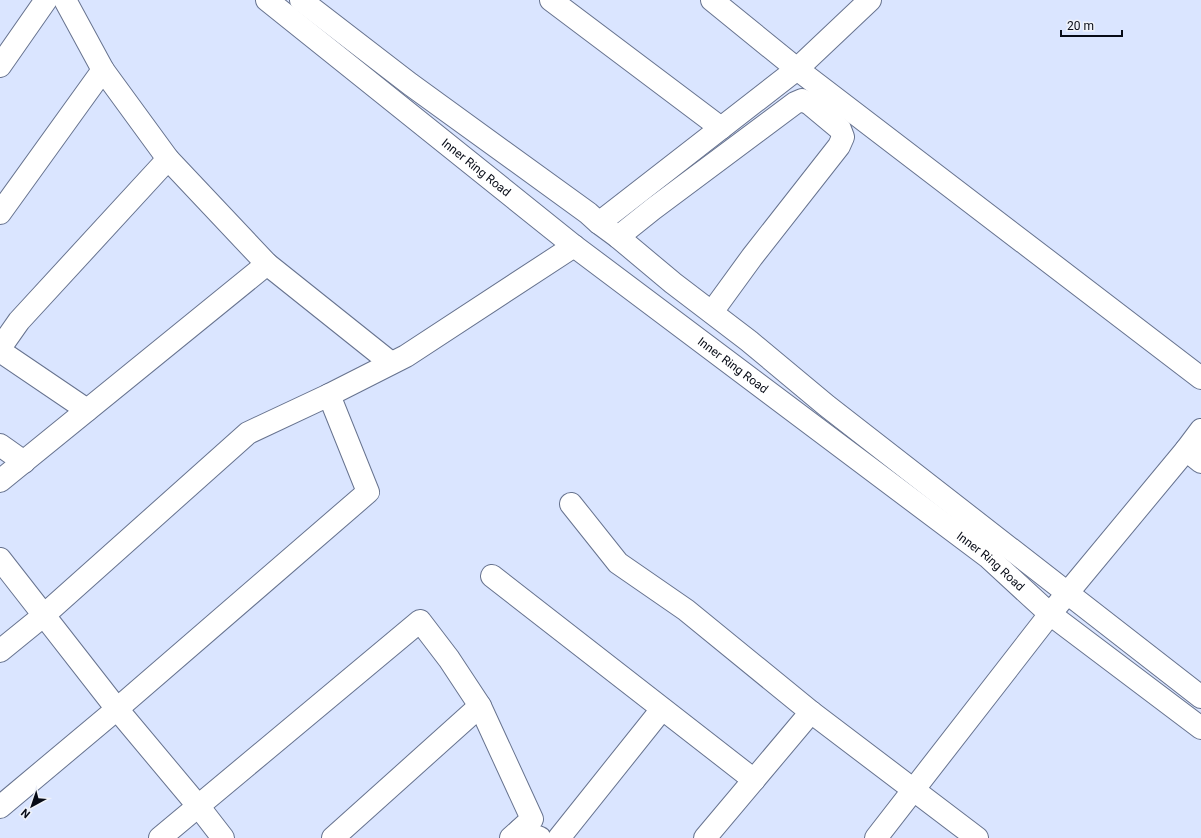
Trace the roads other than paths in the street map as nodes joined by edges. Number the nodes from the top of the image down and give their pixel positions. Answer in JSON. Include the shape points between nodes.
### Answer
{"nodes":[{"id":1,"x":46,"y":0,"type":"edge"},
{"id":2,"x":65,"y":0,"type":"edge"},
{"id":3,"x":267,"y":0,"type":"edge"},
{"id":4,"x":301,"y":0,"type":"edge"},
{"id":5,"x":551,"y":0,"type":"edge"},
{"id":6,"x":712,"y":0,"type":"edge"},
{"id":7,"x":870,"y":0,"type":"edge"},
{"id":8,"x":0,"y":66,"type":"edge"},
{"id":9,"x":797,"y":69,"type":"junction"},
{"id":10,"x":103,"y":70,"type":"junction"},
{"id":11,"x":721,"y":128,"type":"junction"},
{"id":12,"x":168,"y":159,"type":"junction"},
{"id":13,"x":0,"y":213,"type":"edge"},
{"id":14,"x":599,"y":223,"type":"junction"},
{"id":15,"x":618,"y":237,"type":"junction"},
{"id":16,"x":574,"y":246,"type":"junction"},
{"id":17,"x":267,"y":264,"type":"junction"},
{"id":18,"x":712,"y":312,"type":"junction"},
{"id":19,"x":0,"y":349,"type":"edge"},
{"id":20,"x":391,"y":363,"type":"junction"},
{"id":21,"x":1201,"y":378,"type":"edge"},
{"id":22,"x":329,"y":395,"type":"junction"},
{"id":23,"x":87,"y":410,"type":"junction"},
{"id":24,"x":1201,"y":430,"type":"edge"},
{"id":25,"x":0,"y":444,"type":"edge"},
{"id":26,"x":1193,"y":456,"type":"edge"},
{"id":27,"x":24,"y":462,"type":"junction"},
{"id":28,"x":0,"y":481,"type":"edge"},
{"id":29,"x":570,"y":504,"type":"dead end"},
{"id":30,"x":0,"y":559,"type":"edge"},
{"id":31,"x":492,"y":576,"type":"dead end"},
{"id":32,"x":1068,"y":593,"type":"junction"},
{"id":33,"x":1050,"y":614,"type":"junction"},
{"id":34,"x":43,"y":616,"type":"junction"},
{"id":35,"x":0,"y":651,"type":"edge"},
{"id":36,"x":1201,"y":697,"type":"edge"},
{"id":37,"x":480,"y":706,"type":"junction"},
{"id":38,"x":116,"y":709,"type":"junction"},
{"id":39,"x":662,"y":709,"type":"junction"},
{"id":40,"x":811,"y":712,"type":"junction"},
{"id":41,"x":1201,"y":728,"type":"edge"},
{"id":42,"x":754,"y":780,"type":"junction"},
{"id":43,"x":913,"y":790,"type":"junction"},
{"id":44,"x":0,"y":807,"type":"edge"},
{"id":45,"x":199,"y":807,"type":"junction"},
{"id":46,"x":516,"y":834,"type":"edge"},
{"id":47,"x":160,"y":838,"type":"edge"},
{"id":48,"x":223,"y":838,"type":"edge"},
{"id":49,"x":333,"y":838,"type":"edge"},
{"id":50,"x":540,"y":838,"type":"edge"},
{"id":51,"x":559,"y":838,"type":"edge"},
{"id":52,"x":705,"y":838,"type":"edge"},
{"id":53,"x":876,"y":838,"type":"edge"},
{"id":54,"x":977,"y":838,"type":"edge"}],
"edges":[{"from":1,"to":8,"type":"main road"},
{"from":2,"to":10,"type":"main road"},
{"from":3,"to":16,"type":"main road","name":"Inner Ring Road"},
{"from":4,"to":14,"type":"main road","name":"Inner Ring Road"},
{"from":5,"to":11,"type":"main road"},
{"from":6,"to":9,"type":"main road"},
{"from":7,"to":9,"type":"main road"},
{"from":9,"to":11,"type":"main road"},
{"from":9,"to":21,"type":"main road"},
{"from":10,"to":12,"type":"main road"},
{"from":10,"to":13,"type":"main road"},
{"from":11,"to":14,"type":"main road"},
{"from":12,"to":17,"type":"main road"},
{"from":12,"to":19,"type":"main road","via":[[19,321]]},
{"from":14,"to":15,"type":"main road","name":"Inner Ring Road"},
{"from":15,"to":18,"type":"main road","name":"Inner Ring Road"},
{"from":15,"to":18,"type":"main road","via":[[794,103],[802,100],[810,104],[840,129],[843,137],[839,146]]},
{"from":16,"to":20,"type":"main road","via":[[406,356]]},
{"from":16,"to":33,"type":"main road","name":"Inner Ring Road","via":[[988,557]]},
{"from":17,"to":20,"type":"main road"},
{"from":17,"to":23,"type":"main road"},
{"from":18,"to":32,"type":"main road","name":"Inner Ring Road","via":[[827,406]]},
{"from":19,"to":23,"type":"main road"},
{"from":20,"to":22,"type":"main road"},
{"from":22,"to":34,"type":"main road","via":[[248,433]]},
{"from":22,"to":38,"type":"main road","via":[[368,492]]},
{"from":23,"to":27,"type":"main road"},
{"from":24,"to":26,"type":"main road"},
{"from":25,"to":27,"type":"main road"},
{"from":26,"to":32,"type":"main road"},
{"from":27,"to":28,"type":"main road"},
{"from":29,"to":40,"type":"main road","via":[[618,563],[686,610]]},
{"from":30,"to":34,"type":"main road"},
{"from":31,"to":39,"type":"main road"},
{"from":32,"to":33,"type":"main road"},
{"from":32,"to":36,"type":"main road","name":"Inner Ring Road"},
{"from":33,"to":41,"type":"main road","name":"Inner Ring Road"},
{"from":33,"to":43,"type":"main road"},
{"from":34,"to":35,"type":"main road"},
{"from":34,"to":38,"type":"main road"},
{"from":37,"to":45,"type":"main road","via":[[450,660],[420,621]]},
{"from":37,"to":46,"type":"main road","via":[[532,819]]},
{"from":37,"to":49,"type":"main road"},
{"from":38,"to":44,"type":"main road"},
{"from":38,"to":45,"type":"main road"},
{"from":39,"to":42,"type":"main road"},
{"from":39,"to":51,"type":"main road"},
{"from":40,"to":42,"type":"main road"},
{"from":40,"to":43,"type":"main road"},
{"from":42,"to":52,"type":"main road"},
{"from":43,"to":53,"type":"main road"},
{"from":43,"to":54,"type":"main road"},
{"from":45,"to":47,"type":"main road"},
{"from":45,"to":48,"type":"main road"},
{"from":46,"to":50,"type":"main road"}]}
